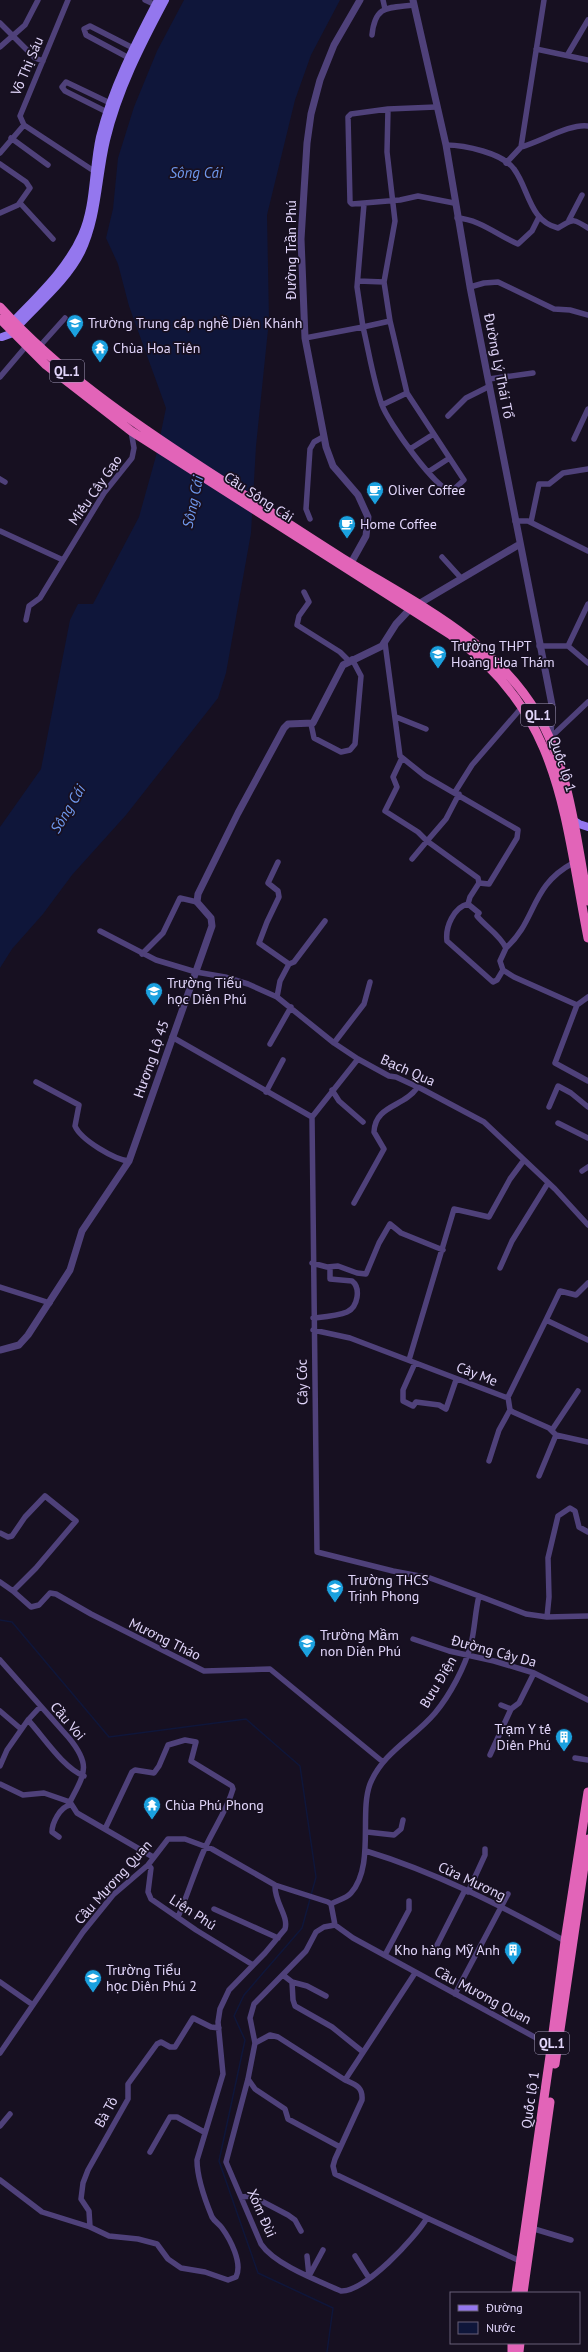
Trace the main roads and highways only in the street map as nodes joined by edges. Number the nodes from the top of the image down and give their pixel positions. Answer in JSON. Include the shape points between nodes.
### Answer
{"nodes":[{"id":1,"x":165,"y":0,"type":"edge"},
{"id":2,"x":158,"y":4,"type":"edge"},
{"id":3,"x":110,"y":108,"type":"junction"},
{"id":4,"x":0,"y":307,"type":"edge"},
{"id":5,"x":0,"y":319,"type":"edge"},
{"id":6,"x":13,"y":327,"type":"junction"},
{"id":7,"x":1,"y":338,"type":"edge"},
{"id":8,"x":29,"y":343,"type":"junction"},
{"id":9,"x":136,"y":431,"type":"junction"},
{"id":10,"x":306,"y":540,"type":"junction"},
{"id":11,"x":563,"y":811,"type":"junction"},
{"id":12,"x":573,"y":821,"type":"junction"},
{"id":13,"x":588,"y":827,"type":"edge"},
{"id":14,"x":588,"y":863,"type":"edge"},
{"id":15,"x":583,"y":874,"type":"junction"},
{"id":16,"x":577,"y":884,"type":"junction"},
{"id":17,"x":588,"y":901,"type":"edge"},
{"id":18,"x":588,"y":938,"type":"edge"},
{"id":19,"x":588,"y":1792,"type":"edge"},
{"id":20,"x":588,"y":1839,"type":"edge"},
{"id":21,"x":516,"y":2292,"type":"edge"},
{"id":22,"x":523,"y":2292,"type":"edge"}],
"edges":[{"from":1,"to":2,"type":"main road"},
{"from":2,"to":3,"type":"main road","via":[[134,61]]},
{"from":2,"to":3,"type":"main road","via":[[133,48]]},
{"from":3,"to":6,"type":"main road","via":[[96,173],[92,226],[80,254],[72,267]]},
{"from":4,"to":6,"type":"highway","number":"QL.1"},
{"from":5,"to":6,"type":"highway","number":"QL.1"},
{"from":6,"to":7,"type":"main road"},
{"from":6,"to":8,"type":"highway","number":"QL.1"},
{"from":8,"to":9,"type":"highway","number":"QL.1","via":[[39,347]]},
{"from":8,"to":9,"type":"highway","number":"QL.1","via":[[66,382]]},
{"from":9,"to":10,"type":"highway","name":"Cầu Sông Cái","number":"QL.1"},
{"from":10,"to":11,"type":"highway","name":"Quốc lộ 1","number":"QL.1","via":[[451,635],[500,677],[523,706],[546,750]]},
{"from":10,"to":12,"type":"highway","name":"Quốc lộ 1","number":"QL.1","via":[[351,563],[418,604],[462,632],[493,658],[529,700],[550,738],[564,780]]},
{"from":11,"to":12,"type":"main road"},
{"from":11,"to":16,"type":"highway","name":"Quốc lộ 1","number":"QL.1"},
{"from":12,"to":13,"type":"main road"},
{"from":12,"to":15,"type":"highway","name":"Quốc lộ 1","number":"QL.1"},
{"from":14,"to":15,"type":"main road"},
{"from":15,"to":16,"type":"main road"},
{"from":15,"to":17,"type":"highway","name":"Quốc lộ 1","number":"QL.1"},
{"from":16,"to":18,"type":"highway","name":"Quốc lộ 1","number":"QL.1"},
{"from":19,"to":21,"type":"highway","name":"Quốc lộ 1","number":"QL.1"},
{"from":20,"to":22,"type":"highway","name":"Quốc lộ 1","number":"QL.1"}]}
